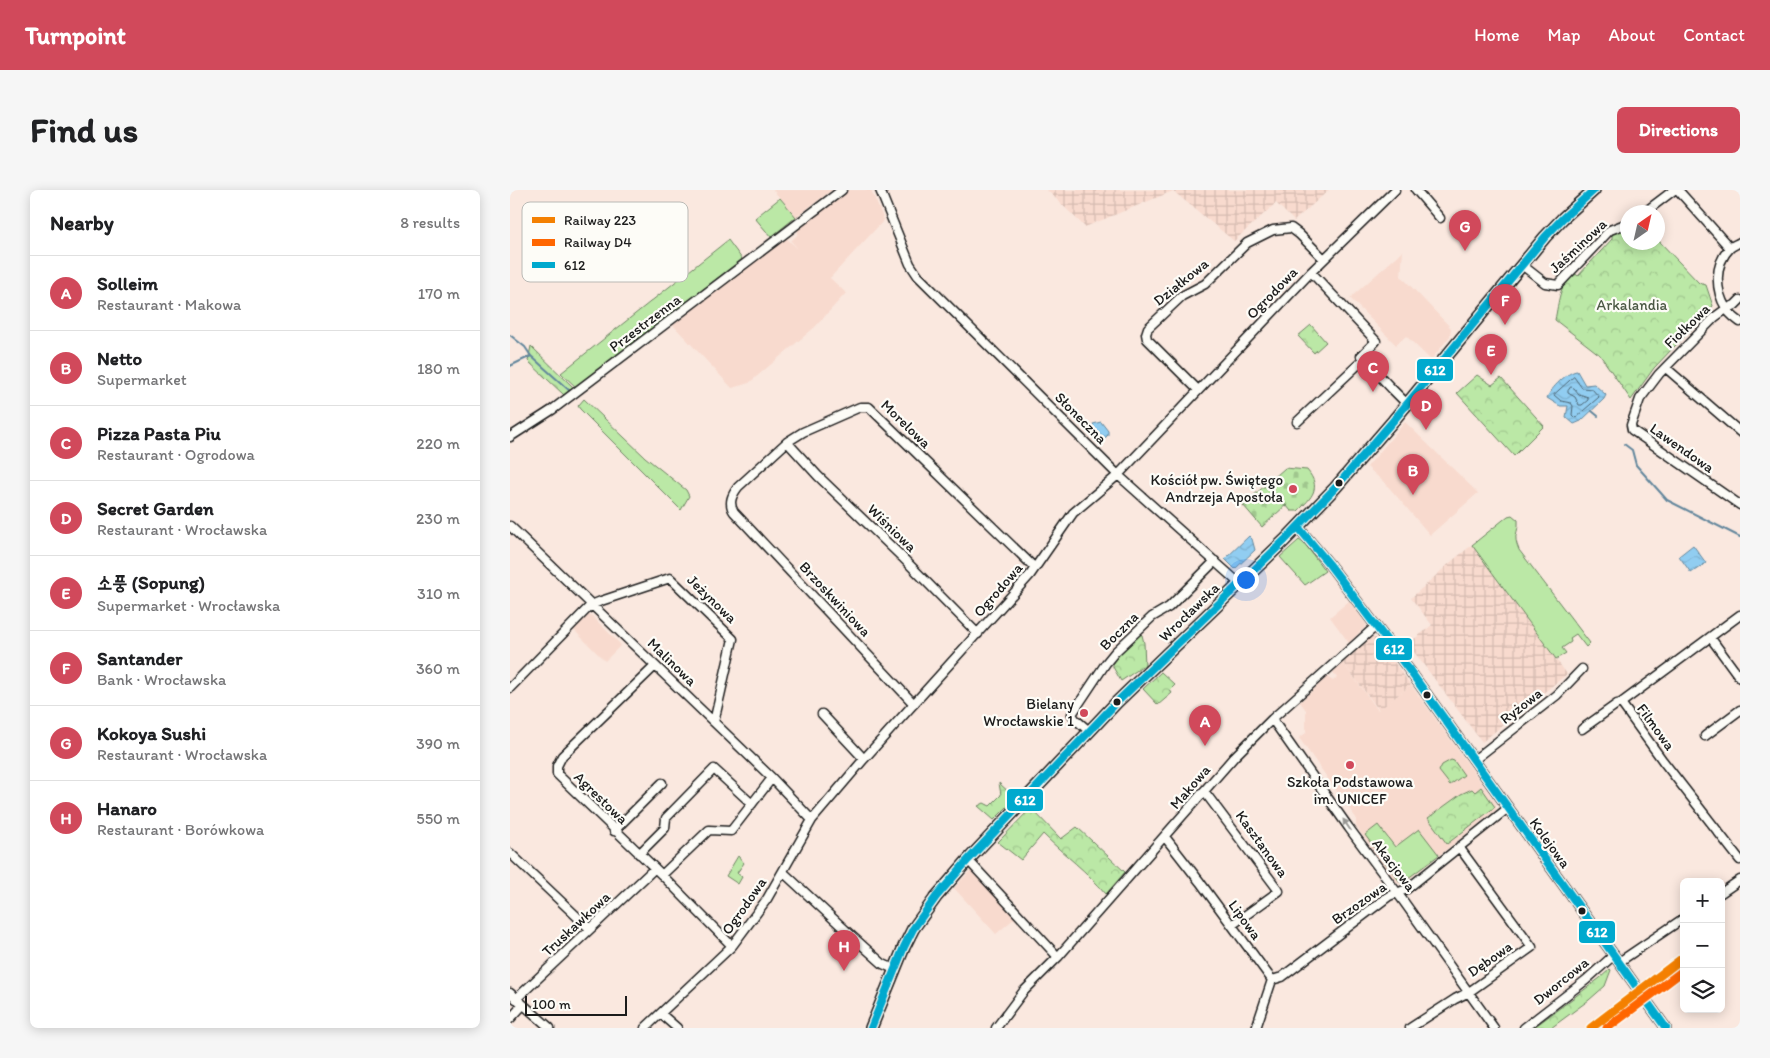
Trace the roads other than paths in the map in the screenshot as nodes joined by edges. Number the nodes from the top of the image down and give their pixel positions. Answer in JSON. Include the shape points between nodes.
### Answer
{"nodes":[{"id":1,"x":842,"y":190,"type":"edge"},
{"id":2,"x":880,"y":190,"type":"edge"},
{"id":3,"x":1395,"y":190,"type":"edge"},
{"id":4,"x":1416,"y":190,"type":"edge"},
{"id":5,"x":1594,"y":190,"type":"edge"},
{"id":6,"x":1676,"y":190,"type":"edge"},
{"id":7,"x":1655,"y":205,"type":"edge"},
{"id":8,"x":1440,"y":218,"type":"dead end"},
{"id":9,"x":1620,"y":226,"type":"edge"},
{"id":10,"x":1740,"y":242,"type":"edge"},
{"id":11,"x":1730,"y":248,"type":"junction"},
{"id":12,"x":1324,"y":259,"type":"junction"},
{"id":13,"x":1522,"y":265,"type":"junction"},
{"id":14,"x":1311,"y":272,"type":"junction"},
{"id":15,"x":1740,"y":300,"type":"edge"},
{"id":16,"x":1726,"y":309,"type":"junction"},
{"id":17,"x":1740,"y":322,"type":"edge"},
{"id":18,"x":1364,"y":359,"type":"junction"},
{"id":19,"x":1666,"y":368,"type":"junction"},
{"id":20,"x":1198,"y":390,"type":"junction"},
{"id":21,"x":1408,"y":404,"type":"junction"},
{"id":22,"x":1297,"y":422,"type":"dead end"},
{"id":23,"x":1632,"y":430,"type":"joint"},
{"id":24,"x":1740,"y":432,"type":"edge"},
{"id":25,"x":510,"y":437,"type":"edge"},
{"id":26,"x":787,"y":442,"type":"junction"},
{"id":27,"x":1118,"y":475,"type":"junction"},
{"id":28,"x":1740,"y":505,"type":"edge"},
{"id":29,"x":734,"y":512,"type":"joint"},
{"id":30,"x":510,"y":526,"type":"edge"},
{"id":31,"x":1298,"y":527,"type":"junction"},
{"id":32,"x":1215,"y":562,"type":"junction"},
{"id":33,"x":1035,"y":568,"type":"junction"},
{"id":34,"x":1240,"y":584,"type":"junction"},
{"id":35,"x":591,"y":605,"type":"junction"},
{"id":36,"x":1740,"y":615,"type":"edge"},
{"id":37,"x":1376,"y":626,"type":"junction"},
{"id":38,"x":978,"y":634,"type":"junction"},
{"id":39,"x":1710,"y":637,"type":"junction"},
{"id":40,"x":655,"y":666,"type":"junction"},
{"id":41,"x":1582,"y":669,"type":"dead end"},
{"id":42,"x":1740,"y":678,"type":"edge"},
{"id":43,"x":510,"y":688,"type":"edge"},
{"id":44,"x":1621,"y":703,"type":"junction"},
{"id":45,"x":914,"y":704,"type":"junction"},
{"id":46,"x":1740,"y":710,"type":"edge"},
{"id":47,"x":822,"y":714,"type":"dead end"},
{"id":48,"x":1272,"y":719,"type":"junction"},
{"id":49,"x":714,"y":722,"type":"junction"},
{"id":50,"x":1582,"y":729,"type":"dead end"},
{"id":51,"x":1089,"y":731,"type":"junction"},
{"id":52,"x":1705,"y":736,"type":"dead end"},
{"id":53,"x":864,"y":759,"type":"junction"},
{"id":54,"x":1474,"y":760,"type":"junction"},
{"id":55,"x":772,"y":778,"type":"junction"},
{"id":56,"x":662,"y":783,"type":"dead end"},
{"id":57,"x":1204,"y":791,"type":"junction"},
{"id":58,"x":752,"y":804,"type":"junction"},
{"id":59,"x":1508,"y":808,"type":"junction"},
{"id":60,"x":812,"y":820,"type":"junction"},
{"id":61,"x":614,"y":831,"type":"junction"},
{"id":62,"x":1164,"y":837,"type":"junction"},
{"id":63,"x":1459,"y":847,"type":"junction"},
{"id":64,"x":510,"y":853,"type":"edge"},
{"id":65,"x":639,"y":854,"type":"junction"},
{"id":66,"x":968,"y":860,"type":"junction"},
{"id":67,"x":1740,"y":860,"type":"edge"},
{"id":68,"x":655,"y":868,"type":"junction"},
{"id":69,"x":783,"y":872,"type":"junction"},
{"id":70,"x":662,"y":875,"type":"junction"},
{"id":71,"x":1740,"y":880,"type":"edge"},
{"id":72,"x":1725,"y":890,"type":"edge"},
{"id":73,"x":1397,"y":892,"type":"junction"},
{"id":74,"x":1680,"y":920,"type":"edge"},
{"id":75,"x":1232,"y":925,"type":"junction"},
{"id":76,"x":590,"y":929,"type":"junction"},
{"id":77,"x":732,"y":946,"type":"junction"},
{"id":78,"x":1058,"y":957,"type":"junction"},
{"id":79,"x":1616,"y":958,"type":"junction"},
{"id":80,"x":894,"y":969,"type":"junction"},
{"id":81,"x":1272,"y":980,"type":"junction"},
{"id":82,"x":1469,"y":992,"type":"junction"},
{"id":83,"x":510,"y":993,"type":"edge"},
{"id":84,"x":516,"y":999,"type":"junction"},
{"id":85,"x":524,"y":1004,"type":"junction"},
{"id":86,"x":661,"y":1014,"type":"junction"},
{"id":87,"x":510,"y":1019,"type":"edge"},
{"id":88,"x":998,"y":1027,"type":"edge"},
{"id":89,"x":550,"y":1028,"type":"edge"},
{"id":90,"x":645,"y":1028,"type":"edge"},
{"id":91,"x":677,"y":1028,"type":"edge"},
{"id":92,"x":871,"y":1028,"type":"edge"},
{"id":93,"x":1256,"y":1028,"type":"edge"},
{"id":94,"x":1410,"y":1028,"type":"edge"},
{"id":95,"x":1494,"y":1028,"type":"edge"},
{"id":96,"x":1524,"y":1028,"type":"edge"},
{"id":97,"x":1666,"y":1028,"type":"edge"}],
"edges":[{"from":1,"to":25,"type":"street","name":"Przestrzenna","via":[[560,404]]},
{"from":2,"to":27,"type":"street","name":"Słoneczna","via":[[918,276]]},
{"from":3,"to":12,"type":"street","name":"Ogrodowa"},
{"from":4,"to":8,"type":"street"},
{"from":5,"to":13,"type":"main road","name":"Wrocławska","via":[[1563,218]]},
{"from":6,"to":7,"type":"street"},
{"from":6,"to":11,"type":"street"},
{"from":9,"to":13,"type":"street","name":"Jaśminowa","via":[[1610,230],[1558,284],[1545,284]]},
{"from":10,"to":11,"type":"street"},
{"from":11,"to":16,"type":"street","name":"Fiołkowa","via":[[1717,275]]},
{"from":12,"to":14,"type":"street","name":"Ogrodowa"},
{"from":12,"to":20,"type":"street","name":"Działkowa","via":[[1291,228],[1273,230],[1247,243],[1205,284],[1182,296],[1148,328],[1147,339]]},
{"from":13,"to":21,"type":"main road","name":"Wrocławska"},
{"from":14,"to":18,"type":"street","via":[[1376,341],[1361,356]]},
{"from":14,"to":20,"type":"street","name":"Ogrodowa"},
{"from":15,"to":16,"type":"street"},
{"from":16,"to":17,"type":"street"},
{"from":16,"to":19,"type":"street","name":"Fiołkowa"},
{"from":18,"to":21,"type":"street"},
{"from":18,"to":22,"type":"street"},
{"from":19,"to":23,"type":"street","name":"Fiołkowa","via":[[1640,399]]},
{"from":19,"to":24,"type":"street"},
{"from":20,"to":27,"type":"street","name":"Ogrodowa"},
{"from":21,"to":31,"type":"main road","name":"Wrocławska"},
{"from":23,"to":28,"type":"street","name":"Lawendowa"},
{"from":26,"to":29,"type":"street","name":"Morelowa","via":[[734,492],[731,507]]},
{"from":26,"to":33,"type":"street","name":"Morelowa","via":[[860,407],[869,407]]},
{"from":26,"to":38,"type":"street","name":"Wiśniowa"},
{"from":27,"to":32,"type":"street","name":"Słoneczna"},
{"from":27,"to":33,"type":"street","name":"Ogrodowa","via":[[1073,513]]},
{"from":29,"to":45,"type":"street","name":"Brzoskwiniowa"},
{"from":30,"to":35,"type":"street","name":"Malinowa"},
{"from":31,"to":34,"type":"main road","name":"Wrocławska"},
{"from":31,"to":37,"type":"street","name":"Kolejowa"},
{"from":32,"to":34,"type":"street","name":"Słoneczna"},
{"from":32,"to":51,"type":"street","name":"Boczna","via":[[1106,663],[1072,714]]},
{"from":33,"to":38,"type":"street","name":"Ogrodowa"},
{"from":34,"to":51,"type":"main road","name":"Wrocławska"},
{"from":35,"to":40,"type":"street","name":"Malinowa"},
{"from":35,"to":43,"type":"street"},
{"from":35,"to":49,"type":"street","name":"Jeżynowa","via":[[670,578],[734,639]]},
{"from":36,"to":39,"type":"street","name":"Filmowa"},
{"from":37,"to":48,"type":"street","name":"Makowa"},
{"from":37,"to":54,"type":"street","name":"Kolejowa"},
{"from":38,"to":45,"type":"street","name":"Ogrodowa"},
{"from":39,"to":42,"type":"street"},
{"from":39,"to":44,"type":"street","name":"Filmowa"},
{"from":40,"to":49,"type":"street","name":"Malinowa"},
{"from":40,"to":61,"type":"street","name":"Agrestowa","via":[[562,756],[557,766],[557,774]]},
{"from":41,"to":54,"type":"street","name":"Ryżowa","via":[[1556,695]]},
{"from":44,"to":50,"type":"street"},
{"from":44,"to":67,"type":"street","name":"Filmowa"},
{"from":45,"to":53,"type":"street","name":"Ogrodowa"},
{"from":46,"to":52,"type":"street"},
{"from":47,"to":53,"type":"street"},
{"from":48,"to":57,"type":"street","name":"Makowa"},
{"from":73,"to":48,"type":"street","name":"Akacjowa","one_way":true},
{"from":49,"to":55,"type":"street","name":"Malinowa"},
{"from":51,"to":66,"type":"main road","name":"Wrocławska"},
{"from":53,"to":60,"type":"street","name":"Ogrodowa"},
{"from":54,"to":59,"type":"street","name":"Kolejowa"},
{"from":55,"to":58,"type":"street"},
{"from":55,"to":60,"type":"street","name":"Malinowa"},
{"from":56,"to":61,"type":"street"},
{"from":57,"to":62,"type":"street","name":"Makowa"},
{"from":57,"to":75,"type":"street","name":"Kasztanowa","via":[[1279,891]]},
{"from":58,"to":65,"type":"street","via":[[714,770],[666,818],[665,828]]},
{"from":58,"to":70,"type":"street","via":[[731,831],[709,830]]},
{"from":59,"to":63,"type":"street","name":"Brzozowa"},
{"from":59,"to":79,"type":"street","name":"Kolejowa"},
{"from":60,"to":69,"type":"street","name":"Ogrodowa"},
{"from":61,"to":65,"type":"street","name":"Agrestowa"},
{"from":62,"to":75,"type":"street","name":"Lipowa"},
{"from":62,"to":78,"type":"street","name":"Makowa"},
{"from":63,"to":73,"type":"street","name":"Brzozowa","via":[[1407,889]]},
{"from":63,"to":82,"type":"street","name":"Dębowa","via":[[1532,947]]},
{"from":64,"to":76,"type":"street"},
{"from":65,"to":68,"type":"street","name":"Agrestowa"},
{"from":66,"to":78,"type":"street"},
{"from":66,"to":80,"type":"main road","name":"Wrocławska","via":[[926,910]]},
{"from":68,"to":70,"type":"street","name":"Agrestowa"},
{"from":68,"to":76,"type":"street","name":"Truskawkowa"},
{"from":69,"to":77,"type":"street","name":"Ogrodowa","via":[[752,922]]},
{"from":69,"to":80,"type":"street","via":[[883,964]]},
{"from":70,"to":77,"type":"street","name":"Agrestowa"},
{"from":71,"to":72,"type":"street"},
{"from":73,"to":81,"type":"street","name":"Brzozowa","via":[[1282,977]]},
{"from":73,"to":82,"type":"street","name":"Akacjowa"},
{"from":74,"to":79,"type":"street","name":"Dworcowa"},
{"from":75,"to":81,"type":"street","name":"Lipowa"},
{"from":76,"to":84,"type":"street","name":"Truskawkowa"},
{"from":77,"to":86,"type":"street","name":"Ogrodowa"},
{"from":78,"to":88,"type":"street","name":"Makowa","via":[[1023,992]]},
{"from":79,"to":96,"type":"street","name":"Dworcowa"},
{"from":79,"to":97,"type":"street","name":"Kolejowa"},
{"from":80,"to":92,"type":"main road","name":"Wrocławska"},
{"from":81,"to":93,"type":"street"},
{"from":82,"to":94,"type":"street","name":"Dębowa"},
{"from":82,"to":95,"type":"street","name":"Akacjowa"},
{"from":83,"to":84,"type":"street"},
{"from":84,"to":85,"type":"street"},
{"from":85,"to":87,"type":"street"},
{"from":85,"to":89,"type":"street"},
{"from":86,"to":90,"type":"street","name":"Ogrodowa"},
{"from":86,"to":91,"type":"street"}]}
